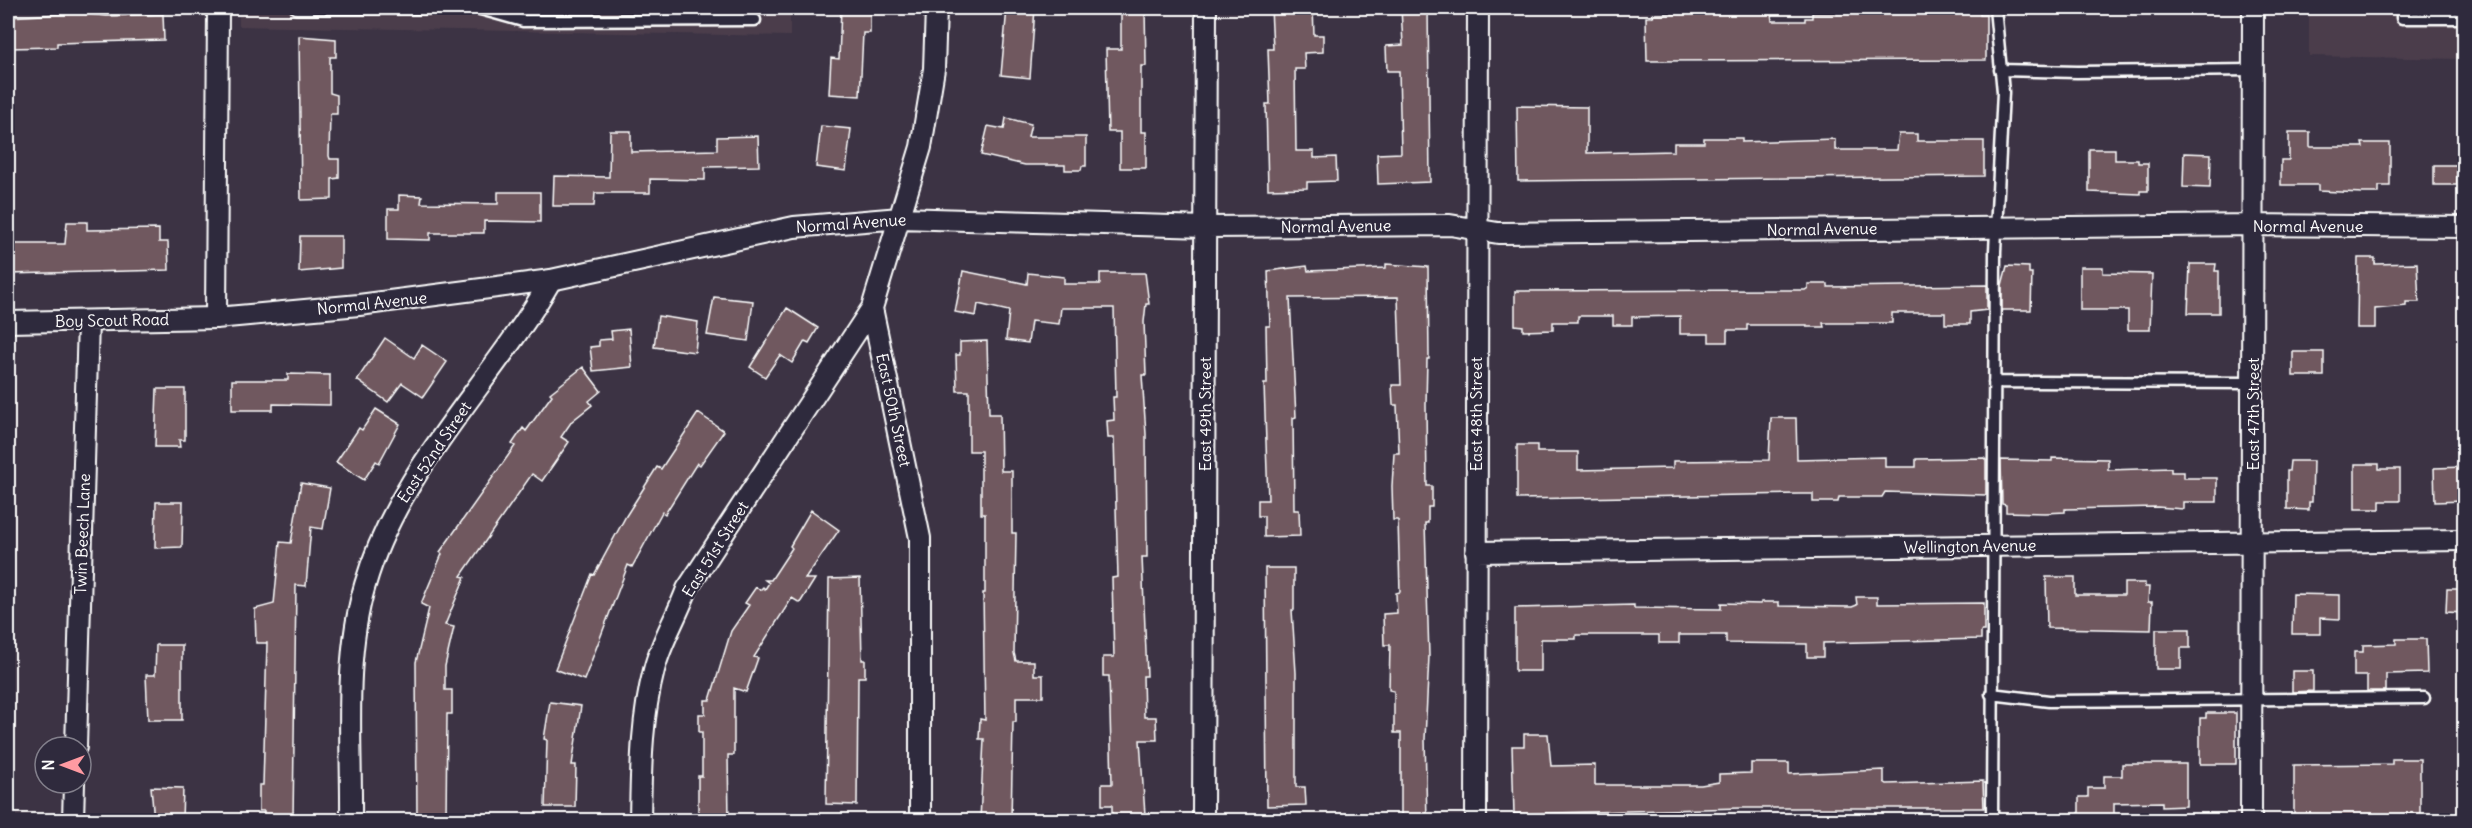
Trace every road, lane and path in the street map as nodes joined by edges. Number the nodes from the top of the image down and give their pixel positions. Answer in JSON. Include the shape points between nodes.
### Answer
{"nodes":[{"id":1,"x":218,"y":8,"type":"edge"},
{"id":2,"x":296,"y":8,"type":"edge"},
{"id":3,"x":936,"y":8,"type":"edge"},
{"id":4,"x":1206,"y":8,"type":"edge"},
{"id":5,"x":1478,"y":8,"type":"edge"},
{"id":6,"x":1995,"y":8,"type":"edge"},
{"id":7,"x":2253,"y":8,"type":"edge"},
{"id":8,"x":2402,"y":8,"type":"edge"},
{"id":9,"x":2461,"y":8,"type":"edge"},
{"id":10,"x":755,"y":20,"type":"dead end"},
{"id":11,"x":2000,"y":70,"type":"junction"},
{"id":12,"x":2253,"y":70,"type":"junction"},
{"id":13,"x":900,"y":218,"type":"junction"},
{"id":14,"x":2254,"y":225,"type":"junction"},
{"id":15,"x":1206,"y":227,"type":"junction"},
{"id":16,"x":1998,"y":227,"type":"junction"},
{"id":17,"x":2464,"y":227,"type":"edge"},
{"id":18,"x":1477,"y":229,"type":"junction"},
{"id":19,"x":551,"y":280,"type":"junction"},
{"id":20,"x":872,"y":308,"type":"junction"},
{"id":21,"x":216,"y":318,"type":"junction"},
{"id":22,"x":88,"y":321,"type":"junction"},
{"id":23,"x":8,"y":322,"type":"edge"},
{"id":24,"x":1994,"y":382,"type":"junction"},
{"id":25,"x":2253,"y":383,"type":"junction"},
{"id":26,"x":2464,"y":540,"type":"edge"},
{"id":27,"x":2252,"y":542,"type":"junction"},
{"id":28,"x":1992,"y":545,"type":"junction"},
{"id":29,"x":1476,"y":552,"type":"junction"},
{"id":30,"x":1991,"y":694,"type":"junction"},
{"id":31,"x":2424,"y":698,"type":"dead end"},
{"id":32,"x":2252,"y":700,"type":"junction"},
{"id":33,"x":75,"y":735,"type":"edge"},
{"id":34,"x":74,"y":795,"type":"edge"},
{"id":35,"x":73,"y":820,"type":"edge"},
{"id":36,"x":351,"y":820,"type":"edge"},
{"id":37,"x":640,"y":820,"type":"edge"},
{"id":38,"x":920,"y":820,"type":"edge"},
{"id":39,"x":1203,"y":820,"type":"edge"},
{"id":40,"x":1476,"y":820,"type":"edge"},
{"id":41,"x":1992,"y":820,"type":"edge"},
{"id":42,"x":2252,"y":820,"type":"edge"}],
"edges":[{"from":1,"to":21,"type":"street"},
{"from":2,"to":10,"type":"lane","via":[[477,8],[523,21]]},
{"from":3,"to":13,"type":"street","name":"East 50th Street","via":[[936,49],[928,103],[916,167]]},
{"from":4,"to":15,"type":"street","name":"East 49th Street"},
{"from":5,"to":18,"type":"street","name":"East 48th Street"},
{"from":6,"to":11,"type":"lane"},
{"from":7,"to":12,"type":"street","name":"East 47th Street"},
{"from":8,"to":9,"type":"lane","via":[[2402,18],[2462,18]]},
{"from":11,"to":12,"type":"lane"},
{"from":11,"to":16,"type":"lane","via":[[2003,92]]},
{"from":12,"to":14,"type":"street","name":"East 47th Street"},
{"from":13,"to":15,"type":"street","name":"Normal Avenue"},
{"from":13,"to":19,"type":"street","name":"Normal Avenue","via":[[794,227]]},
{"from":13,"to":20,"type":"street","name":"East 50th Street"},
{"from":14,"to":16,"type":"street","name":"Normal Avenue"},
{"from":14,"to":17,"type":"street","name":"Normal Avenue"},
{"from":14,"to":25,"type":"street","name":"East 47th Street"},
{"from":15,"to":18,"type":"street","name":"Normal Avenue","via":[[1450,225]]},
{"from":15,"to":39,"type":"street","name":"East 49th Street"},
{"from":16,"to":18,"type":"street","name":"Normal Avenue","via":[[1498,233]]},
{"from":16,"to":24,"type":"lane"},
{"from":18,"to":29,"type":"street","name":"East 48th Street"},
{"from":19,"to":21,"type":"street","name":"Normal Avenue","via":[[359,305]]},
{"from":19,"to":36,"type":"street","name":"East 52nd Street","via":[[510,344],[420,467],[391,517],[365,583],[353,665]]},
{"from":20,"to":37,"type":"street","name":"East 51st Street","via":[[687,589],[670,623],[654,669],[642,725]]},
{"from":20,"to":38,"type":"street","name":"East 50th Street","via":[[920,538]]},
{"from":21,"to":22,"type":"street","name":"Boy Scout Road"},
{"from":22,"to":23,"type":"street","name":"Boy Scout Road"},
{"from":22,"to":33,"type":"street","name":"Twin Beech Lane"},
{"from":24,"to":25,"type":"lane"},
{"from":24,"to":28,"type":"lane"},
{"from":25,"to":27,"type":"street","name":"East 47th Street"},
{"from":26,"to":27,"type":"street","name":"Wellington Avenue"},
{"from":27,"to":28,"type":"street","name":"Wellington Avenue"},
{"from":27,"to":32,"type":"street","name":"East 47th Street"},
{"from":28,"to":29,"type":"street","name":"Wellington Avenue"},
{"from":28,"to":30,"type":"lane"},
{"from":29,"to":40,"type":"street","name":"East 48th Street"},
{"from":30,"to":32,"type":"lane","via":[[2049,701]]},
{"from":30,"to":41,"type":"lane"},
{"from":31,"to":32,"type":"lane"},
{"from":32,"to":42,"type":"street","name":"East 47th Street"},
{"from":34,"to":35,"type":"street"}]}
